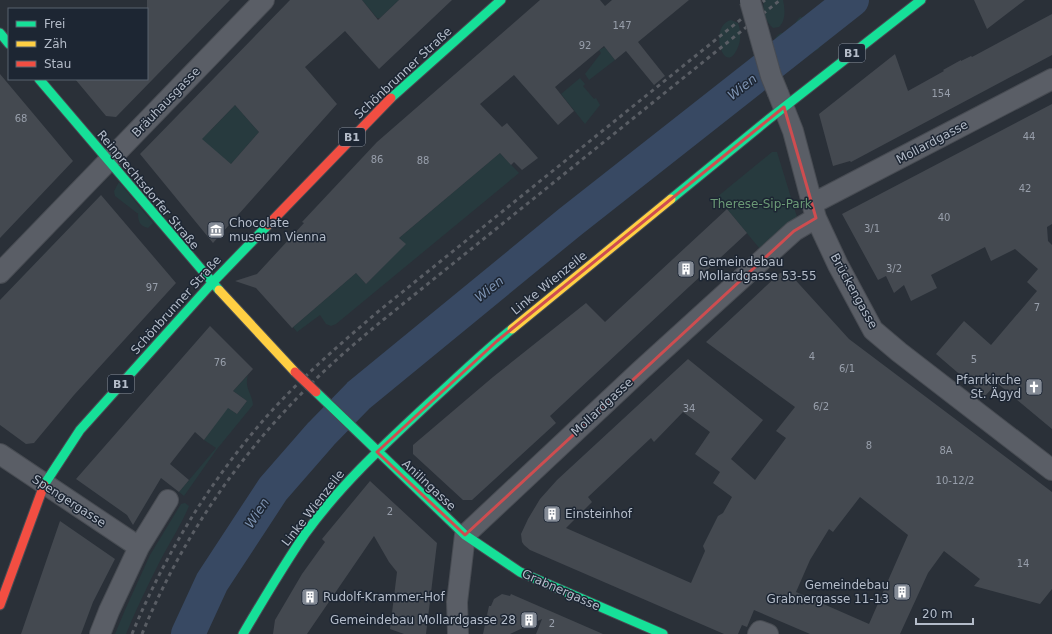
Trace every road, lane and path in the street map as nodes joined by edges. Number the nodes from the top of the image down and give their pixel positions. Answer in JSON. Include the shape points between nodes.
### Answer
{"nodes":[{"id":1,"x":264,"y":0,"type":"edge"},
{"id":2,"x":501,"y":0,"type":"edge"},
{"id":3,"x":750,"y":0,"type":"edge"},
{"id":4,"x":921,"y":0,"type":"edge"},
{"id":5,"x":0,"y":33,"type":"edge"},
{"id":6,"x":8,"y":43,"type":"edge"},
{"id":7,"x":1052,"y":79,"type":"edge"},
{"id":8,"x":40,"y":80,"type":"edge"},
{"id":9,"x":781,"y":100,"type":"junction"},
{"id":10,"x":109,"y":161,"type":"junction"},
{"id":11,"x":814,"y":211,"type":"junction"},
{"id":12,"x":0,"y":272,"type":"edge"},
{"id":13,"x":212,"y":283,"type":"junction"},
{"id":14,"x":360,"y":436,"type":"joint"},
{"id":15,"x":377,"y":452,"type":"junction"},
{"id":16,"x":0,"y":454,"type":"edge"},
{"id":17,"x":1052,"y":470,"type":"edge"},
{"id":18,"x":44,"y":484,"type":"junction"},
{"id":19,"x":168,"y":500,"type":"dead end"},
{"id":20,"x":465,"y":535,"type":"junction"},
{"id":21,"x":139,"y":547,"type":"junction"},
{"id":22,"x":0,"y":604,"type":"edge"},
{"id":23,"x":100,"y":634,"type":"edge"},
{"id":24,"x":243,"y":634,"type":"edge"},
{"id":25,"x":458,"y":634,"type":"edge"},
{"id":26,"x":663,"y":634,"type":"edge"},
{"id":27,"x":758,"y":634,"type":"edge"},
{"id":28,"x":768,"y":634,"type":"edge"}],
"edges":[{"from":1,"to":10,"type":"street","name":"Bräuhausgasse"},
{"from":2,"to":13,"type":"main road","name":"Schönbrunner Straße","number":"B1","via":[[386,102]]},
{"from":3,"to":9,"type":"street","name":"Brückengasse","bridge":true,"via":[[771,76]]},
{"from":4,"to":9,"type":"main road","name":"Linke Wienzeile","number":"B1"},
{"from":5,"to":6,"type":"main road"},
{"from":7,"to":11,"type":"street","name":"Mollardgasse"},
{"from":8,"to":10,"type":"main road","name":"Reinprechtsdorfer Straße"},
{"from":9,"to":11,"type":"street","name":"Brückengasse","via":[[793,131]]},
{"from":9,"to":15,"type":"main road","name":"Linke Wienzeile","number":"B1","via":[[497,340]]},
{"from":10,"to":12,"type":"street","name":"Bräuhausgasse"},
{"from":10,"to":13,"type":"main road","name":"Reinprechtsdorfer Straße"},
{"from":11,"to":17,"type":"street","name":"Brückengasse","via":[[838,265],[873,330]]},
{"from":11,"to":20,"type":"street","name":"Mollardgasse"},
{"from":13,"to":14,"type":"main road","name":"Reinprechtsdorfer Straße","bridge":true,"via":[[293,370]]},
{"from":13,"to":18,"type":"main road","name":"Schönbrunner Straße","number":"B1","via":[[80,430]]},
{"from":14,"to":15,"type":"main road","name":"Anilingasse"},
{"from":15,"to":20,"type":"main road","name":"Anilingasse"},
{"from":15,"to":24,"type":"main road","name":"Linke Wienzeile","number":"B1","via":[[334,498],[306,533]]},
{"from":16,"to":18,"type":"street","name":"Spengergasse"},
{"from":18,"to":21,"type":"street","name":"Spengergasse"},
{"from":18,"to":22,"type":"main road","name":"Schönbrunner Straße","number":"B1"},
{"from":19,"to":21,"type":"street"},
{"from":20,"to":25,"type":"street","via":[[457,602]]},
{"from":20,"to":26,"type":"main road","name":"Grabnergasse","via":[[520,572]]},
{"from":21,"to":23,"type":"street"},
{"from":27,"to":28,"type":"street","via":[[760,631]]}]}
